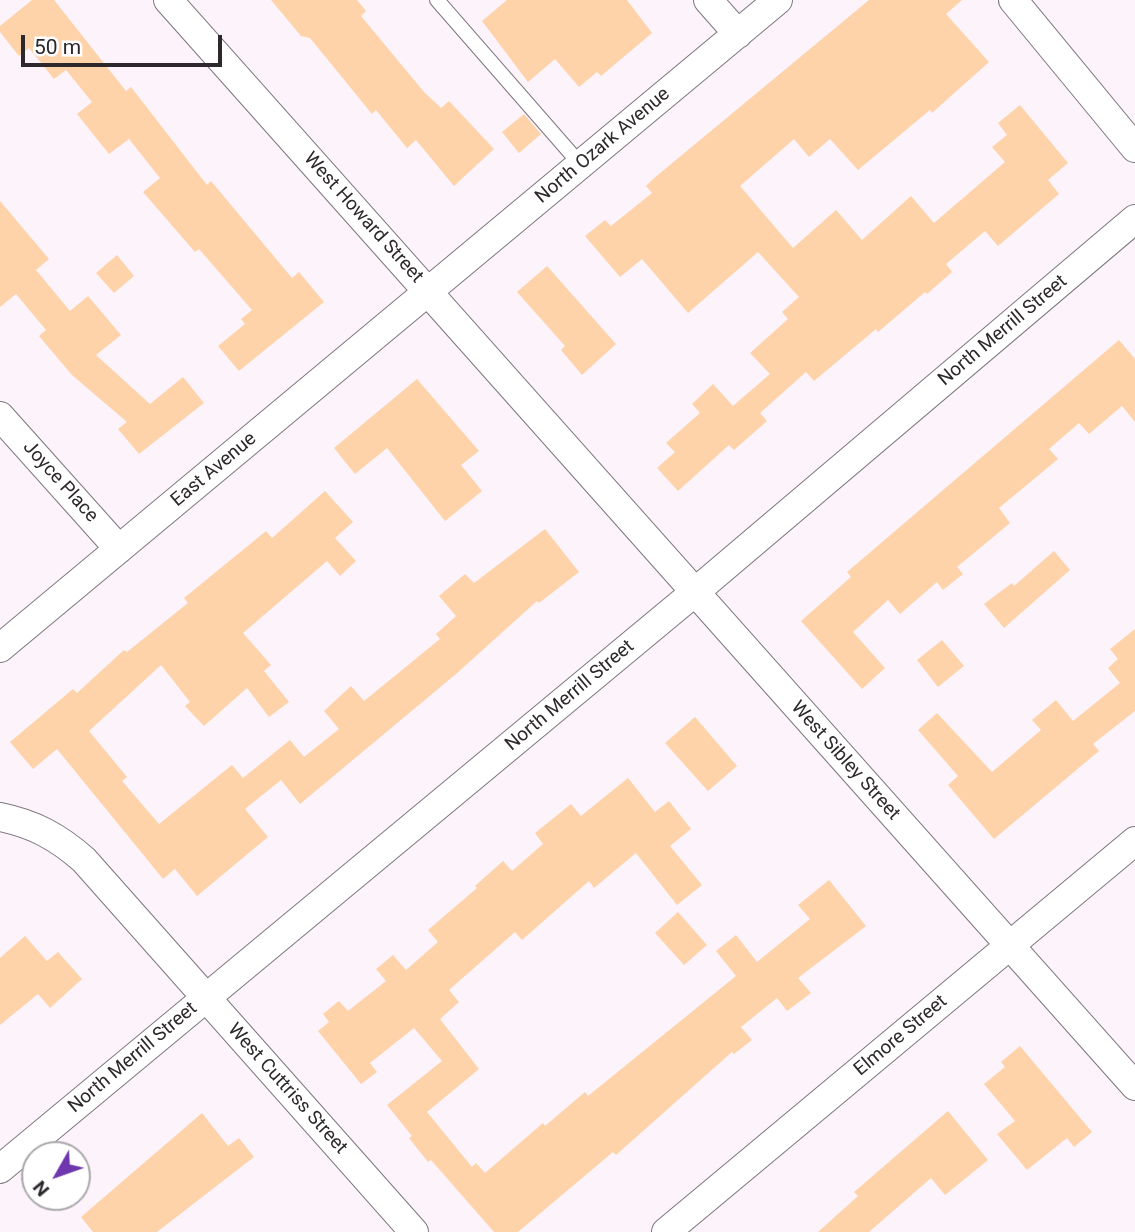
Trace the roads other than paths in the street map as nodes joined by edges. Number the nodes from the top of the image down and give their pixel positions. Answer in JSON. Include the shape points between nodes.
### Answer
{"nodes":[{"id":1,"x":168,"y":0,"type":"edge"},
{"id":2,"x":437,"y":0,"type":"edge"},
{"id":3,"x":708,"y":0,"type":"edge"},
{"id":4,"x":778,"y":0,"type":"edge"},
{"id":5,"x":1013,"y":0,"type":"edge"},
{"id":6,"x":738,"y":34,"type":"junction"},
{"id":7,"x":1135,"y":148,"type":"edge"},
{"id":8,"x":581,"y":165,"type":"junction"},
{"id":9,"x":1135,"y":219,"type":"edge"},
{"id":10,"x":429,"y":292,"type":"junction"},
{"id":11,"x":0,"y":416,"type":"edge"},
{"id":12,"x":556,"y":436,"type":"joint"},
{"id":13,"x":119,"y":549,"type":"junction"},
{"id":14,"x":695,"y":592,"type":"junction"},
{"id":15,"x":0,"y":648,"type":"edge"},
{"id":16,"x":0,"y":817,"type":"edge"},
{"id":17,"x":1135,"y":841,"type":"edge"},
{"id":18,"x":1010,"y":945,"type":"junction"},
{"id":19,"x":205,"y":998,"type":"junction"},
{"id":20,"x":1135,"y":1086,"type":"edge"},
{"id":21,"x":0,"y":1169,"type":"edge"},
{"id":22,"x":414,"y":1232,"type":"edge"},
{"id":23,"x":666,"y":1232,"type":"edge"}],
"edges":[{"from":1,"to":10,"type":"street","name":"West Howard Street"},
{"from":2,"to":8,"type":"lane"},
{"from":3,"to":6,"type":"street"},
{"from":4,"to":6,"type":"street","name":"North Ozark Avenue"},
{"from":5,"to":7,"type":"street"},
{"from":6,"to":8,"type":"street","name":"North Ozark Avenue"},
{"from":8,"to":10,"type":"street","name":"North Ozark Avenue"},
{"from":9,"to":14,"type":"street","name":"North Merrill Street"},
{"from":10,"to":12,"type":"street","name":"West Howard Street"},
{"from":10,"to":13,"type":"street","name":"East Avenue"},
{"from":11,"to":13,"type":"street","name":"Joyce Place"},
{"from":12,"to":14,"type":"street","name":"West Sibley Street"},
{"from":13,"to":15,"type":"street","name":"East Avenue"},
{"from":14,"to":18,"type":"street","name":"West Sibley Street"},
{"from":14,"to":19,"type":"street","name":"North Merrill Street"},
{"from":16,"to":19,"type":"street","name":"West Cuttriss Street","via":[[35,825],[84,860]]},
{"from":17,"to":18,"type":"street","name":"Elmore Street"},
{"from":18,"to":20,"type":"street","name":"West Sibley Street"},
{"from":18,"to":23,"type":"street","name":"Elmore Street"},
{"from":19,"to":21,"type":"street","name":"North Merrill Street"},
{"from":19,"to":22,"type":"street","name":"West Cuttriss Street"}]}
